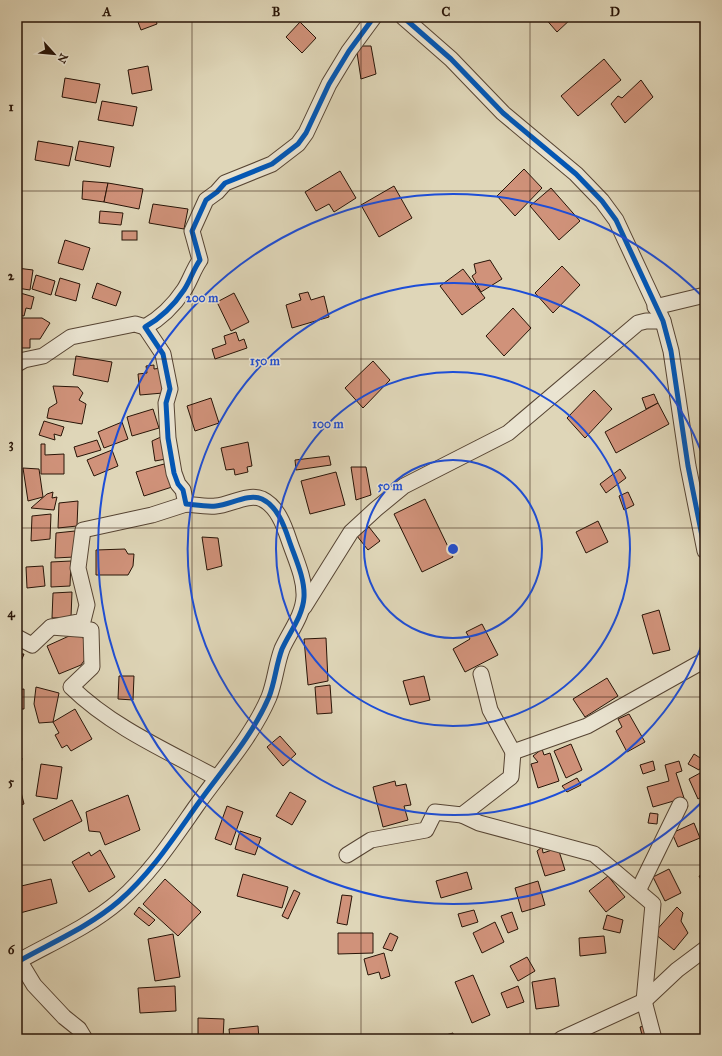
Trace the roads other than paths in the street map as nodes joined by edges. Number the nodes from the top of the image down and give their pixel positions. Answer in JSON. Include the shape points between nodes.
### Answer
{"nodes":[{"id":1,"x":374,"y":17,"type":"edge"},
{"id":2,"x":403,"y":17,"type":"edge"},
{"id":3,"x":705,"y":295,"type":"edge"},
{"id":4,"x":656,"y":307,"type":"junction"},
{"id":5,"x":663,"y":321,"type":"junction"},
{"id":6,"x":145,"y":326,"type":"junction"},
{"id":7,"x":17,"y":364,"type":"edge"},
{"id":8,"x":186,"y":504,"type":"junction"},
{"id":9,"x":705,"y":551,"type":"edge"},
{"id":10,"x":298,"y":616,"type":"junction"},
{"id":11,"x":51,"y":627,"type":"junction"},
{"id":12,"x":17,"y":637,"type":"edge"},
{"id":13,"x":705,"y":660,"type":"edge"},
{"id":14,"x":481,"y":674,"type":"dead end"},
{"id":15,"x":512,"y":752,"type":"junction"},
{"id":16,"x":217,"y":778,"type":"junction"},
{"id":17,"x":680,"y":805,"type":"dead end"},
{"id":18,"x":462,"y":815,"type":"junction"},
{"id":19,"x":347,"y":855,"type":"dead end"},
{"id":20,"x":638,"y":891,"type":"junction"},
{"id":21,"x":705,"y":949,"type":"edge"},
{"id":22,"x":18,"y":959,"type":"edge"},
{"id":23,"x":644,"y":1000,"type":"junction"},
{"id":24,"x":85,"y":1039,"type":"edge"},
{"id":25,"x":560,"y":1039,"type":"edge"},
{"id":26,"x":654,"y":1039,"type":"edge"}],
"edges":[{"from":1,"to":6,"type":"street","via":[[345,57],[298,144],[272,164],[225,183],[206,200],[192,231],[200,260],[184,290],[167,311]]},
{"from":2,"to":4,"type":"street","via":[[451,59],[503,113],[576,174],[602,201],[616,220]]},
{"from":3,"to":4,"type":"street"},
{"from":4,"to":5,"type":"street"},
{"from":5,"to":9,"type":"street","via":[[671,351],[688,466]]},
{"from":5,"to":10,"type":"street","via":[[638,323],[508,433],[423,475],[392,495],[351,532]]},
{"from":6,"to":7,"type":"street","via":[[135,324],[71,337],[43,356]]},
{"from":6,"to":8,"type":"street","via":[[163,354],[170,389],[166,404],[168,438],[174,473],[183,490]]},
{"from":8,"to":10,"type":"street","via":[[216,506],[252,498],[262,500],[275,510],[285,529],[302,577],[304,598]]},
{"from":8,"to":11,"type":"street","via":[[152,515],[83,530],[78,568],[87,605],[83,621]]},
{"from":10,"to":16,"type":"street","via":[[280,654],[269,697],[253,726]]},
{"from":11,"to":12,"type":"street","via":[[32,645]]},
{"from":11,"to":16,"type":"street","via":[[91,630],[92,667],[71,687],[86,702],[107,718]]},
{"from":13,"to":15,"type":"street","via":[[587,726]]},
{"from":14,"to":15,"type":"street","via":[[490,710]]},
{"from":15,"to":18,"type":"street","via":[[511,777]]},
{"from":16,"to":22,"type":"street","via":[[156,863],[119,901],[94,920]]},
{"from":17,"to":20,"type":"street"},
{"from":18,"to":19,"type":"street","via":[[435,812],[426,830],[371,840]]},
{"from":18,"to":20,"type":"street","via":[[479,823],[594,854]]},
{"from":20,"to":23,"type":"street","via":[[653,904]]},
{"from":21,"to":23,"type":"street"},
{"from":22,"to":24,"type":"street","via":[[34,985],[79,1029]]},
{"from":23,"to":25,"type":"street"},
{"from":23,"to":26,"type":"street"}]}
